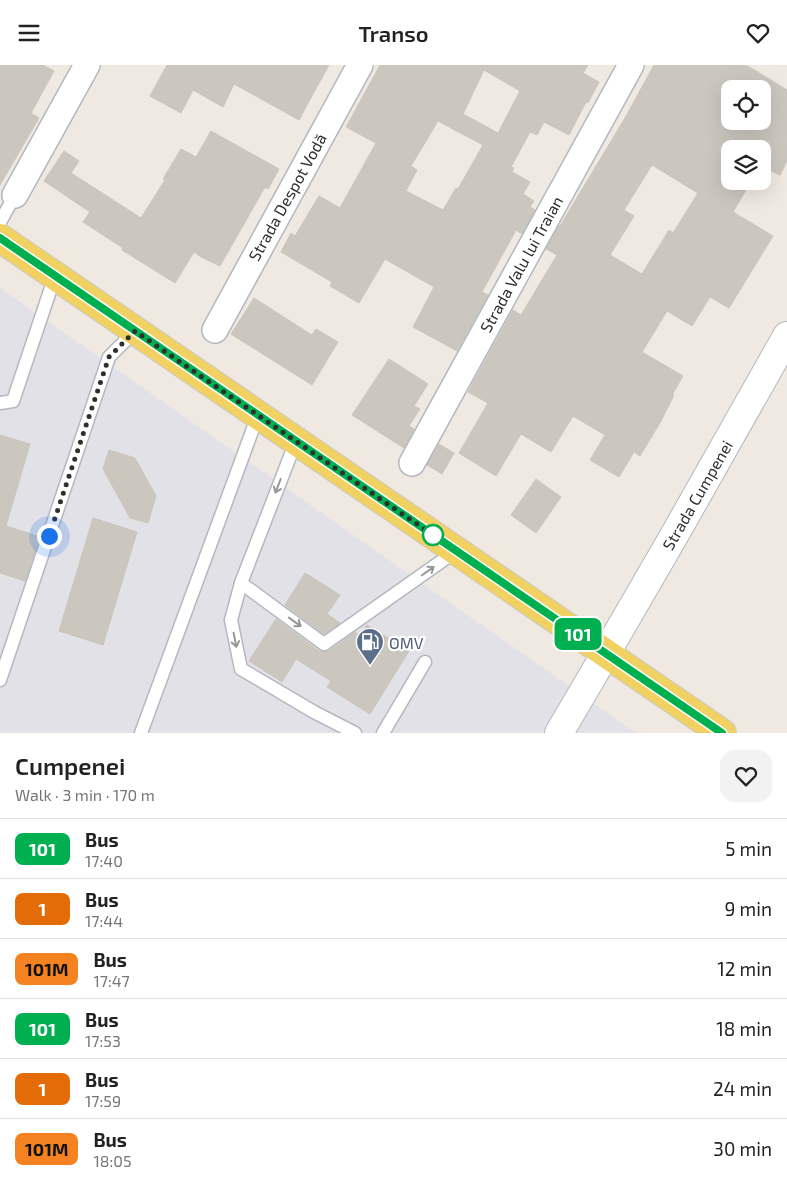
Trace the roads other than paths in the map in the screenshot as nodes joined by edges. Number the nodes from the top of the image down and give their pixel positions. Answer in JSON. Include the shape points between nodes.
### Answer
{"nodes":[{"id":1,"x":86,"y":65,"type":"edge"},
{"id":2,"x":360,"y":65,"type":"edge"},
{"id":3,"x":631,"y":65,"type":"edge"},
{"id":4,"x":15,"y":195,"type":"joint"},
{"id":5,"x":0,"y":222,"type":"edge"},
{"id":6,"x":0,"y":238,"type":"edge"},
{"id":7,"x":55,"y":276,"type":"junction"},
{"id":8,"x":215,"y":330,"type":"dead end"},
{"id":9,"x":135,"y":331,"type":"junction"},
{"id":10,"x":787,"y":336,"type":"edge"},
{"id":11,"x":0,"y":403,"type":"edge"},
{"id":12,"x":258,"y":415,"type":"junction"},
{"id":13,"x":296,"y":441,"type":"junction"},
{"id":14,"x":412,"y":463,"type":"dead end"},
{"id":15,"x":456,"y":551,"type":"junction"},
{"id":16,"x":241,"y":583,"type":"junction"},
{"id":17,"x":606,"y":653,"type":"junction"},
{"id":18,"x":425,"y":662,"type":"dead end"},
{"id":19,"x":0,"y":680,"type":"edge"},
{"id":20,"x":141,"y":733,"type":"edge"},
{"id":21,"x":355,"y":733,"type":"edge"},
{"id":22,"x":383,"y":733,"type":"edge"},
{"id":23,"x":559,"y":733,"type":"edge"},
{"id":24,"x":722,"y":733,"type":"edge"}],
"edges":[{"from":1,"to":4,"type":"street"},
{"from":2,"to":8,"type":"street","name":"Strada Despot Vodă"},
{"from":3,"to":14,"type":"street","name":"Strada Valu lui Traian"},
{"from":4,"to":5,"type":"lane"},
{"from":6,"to":7,"type":"main road"},
{"from":7,"to":9,"type":"main road"},
{"from":7,"to":11,"type":"lane","via":[[13,401]]},
{"from":9,"to":12,"type":"main road"},
{"from":9,"to":19,"type":"lane","via":[[109,357]]},
{"from":10,"to":17,"type":"main road","name":"Strada Cumpenei"},
{"from":12,"to":13,"type":"main road"},
{"from":12,"to":20,"type":"lane"},
{"from":13,"to":15,"type":"main road"},
{"from":13,"to":16,"type":"lane","one_way":true},
{"from":16,"to":15,"type":"lane","one_way":true,"via":[[324,643]]},
{"from":15,"to":17,"type":"main road"},
{"from":16,"to":21,"type":"lane","one_way":true,"via":[[231,620],[241,669]]},
{"from":17,"to":23,"type":"main road","name":"Strada Cumpenei"},
{"from":17,"to":24,"type":"main road"},
{"from":18,"to":22,"type":"lane"}]}
